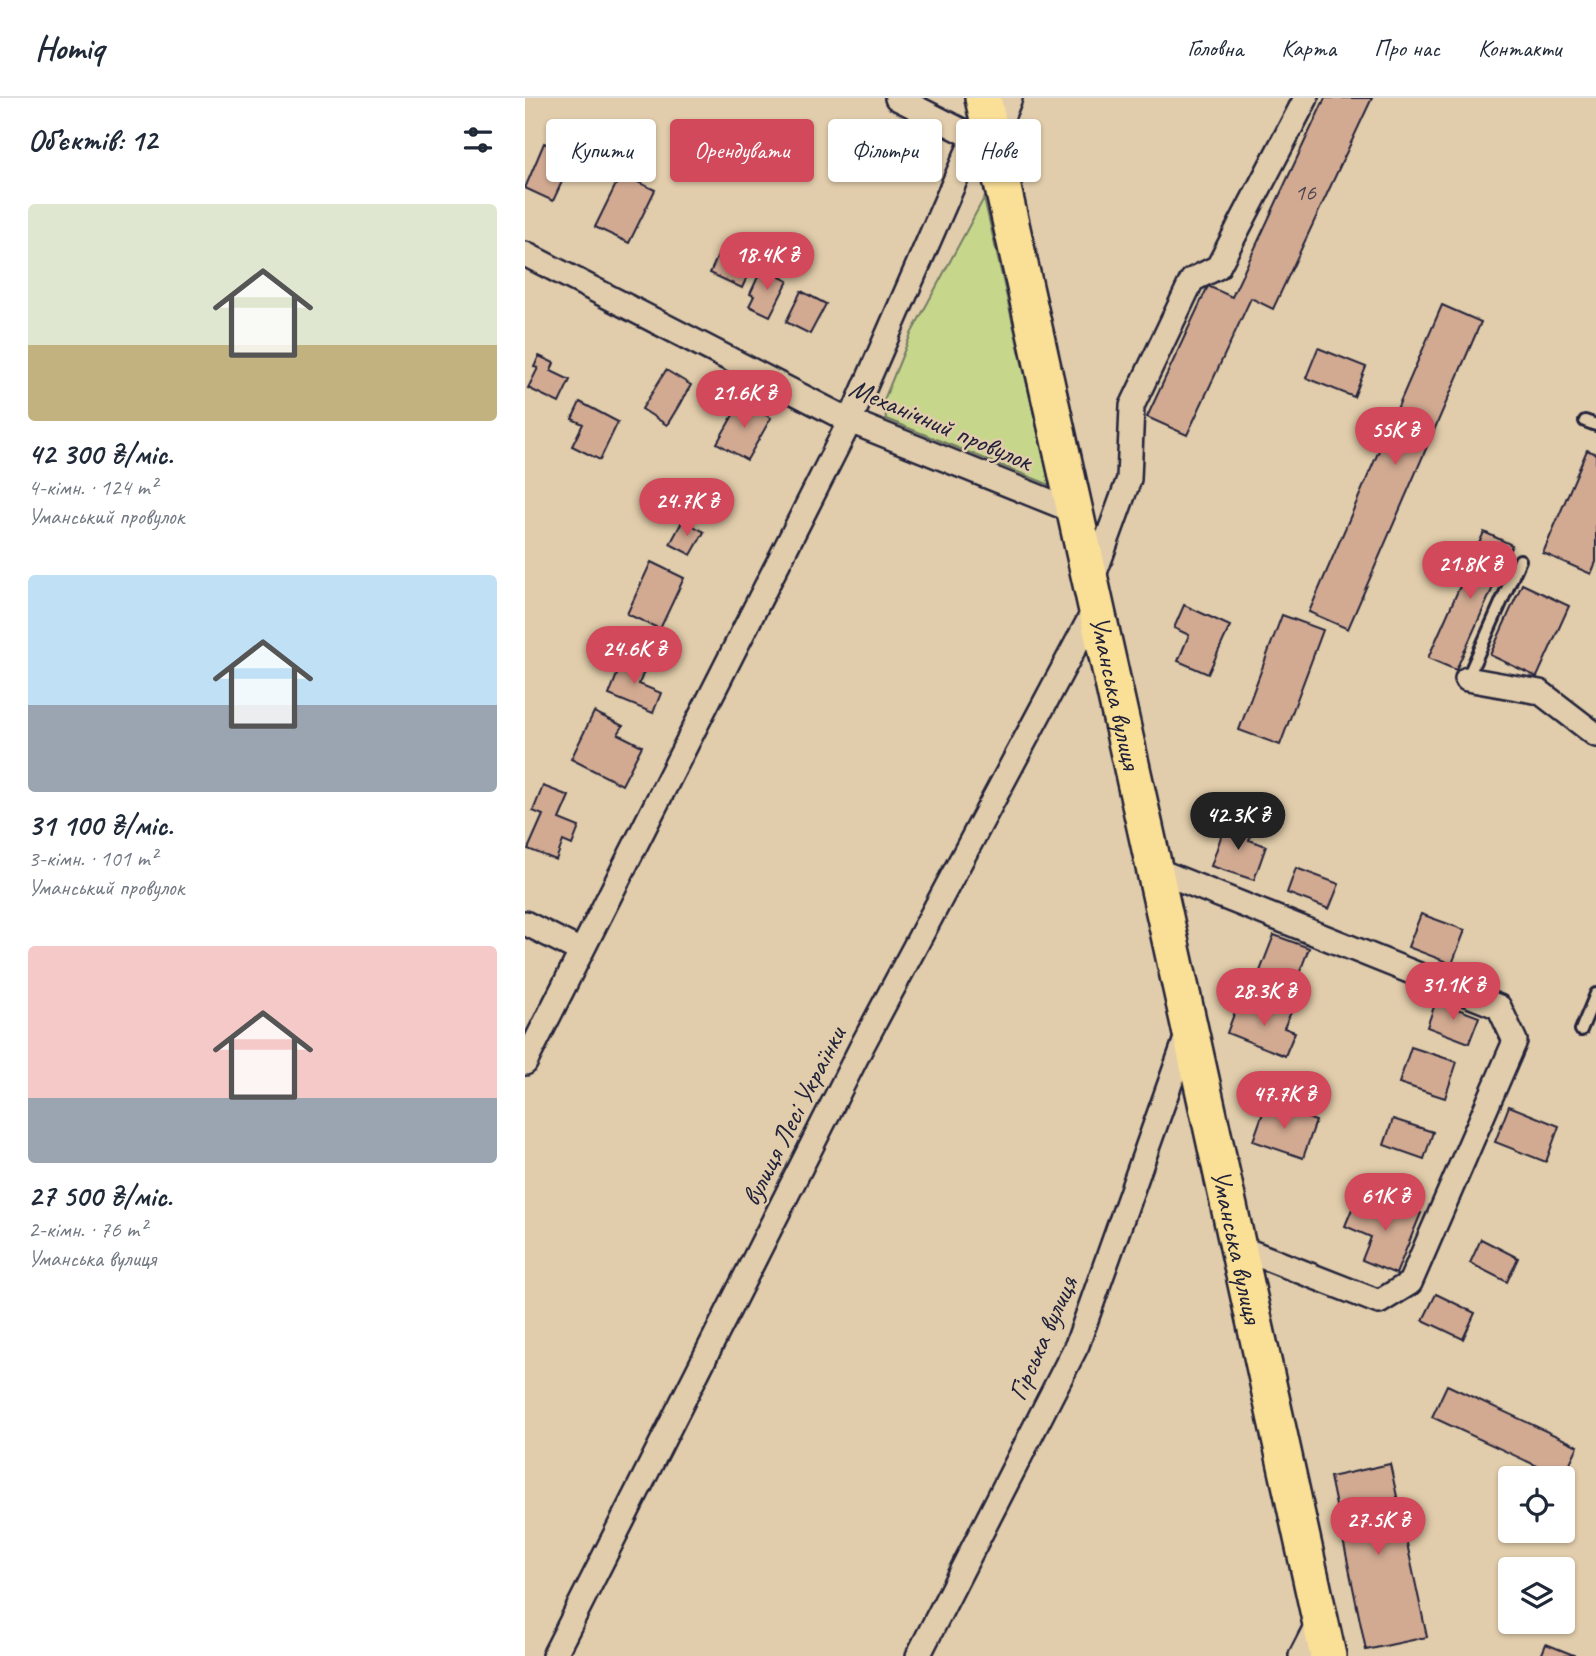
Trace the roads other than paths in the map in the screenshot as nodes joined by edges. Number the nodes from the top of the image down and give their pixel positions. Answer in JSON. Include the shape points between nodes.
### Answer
{"nodes":[{"id":1,"x":897,"y":98,"type":"edge"},
{"id":2,"x":1010,"y":98,"type":"edge"},
{"id":3,"x":1306,"y":98,"type":"edge"},
{"id":4,"x":976,"y":119,"type":"edge"},
{"id":5,"x":1001,"y":119,"type":"edge"},
{"id":6,"x":956,"y":182,"type":"edge"},
{"id":7,"x":999,"y":182,"type":"edge"},
{"id":8,"x":525,"y":254,"type":"edge"},
{"id":9,"x":850,"y":421,"type":"junction"},
{"id":10,"x":1074,"y":511,"type":"junction"},
{"id":11,"x":1520,"y":560,"type":"dead end"},
{"id":12,"x":1093,"y":596,"type":"junction"},
{"id":13,"x":1468,"y":679,"type":"joint"},
{"id":14,"x":1596,"y":736,"type":"edge"},
{"id":15,"x":1154,"y":869,"type":"junction"},
{"id":16,"x":525,"y":923,"type":"edge"},
{"id":17,"x":581,"y":951,"type":"junction"},
{"id":18,"x":1596,"y":994,"type":"edge"},
{"id":19,"x":1189,"y":1030,"type":"junction"},
{"id":20,"x":1581,"y":1030,"type":"dead end"},
{"id":21,"x":525,"y":1063,"type":"edge"},
{"id":22,"x":1238,"y":1247,"type":"junction"},
{"id":23,"x":1320,"y":1619,"type":"junction"},
{"id":24,"x":554,"y":1656,"type":"edge"},
{"id":25,"x":918,"y":1656,"type":"edge"},
{"id":26,"x":1301,"y":1656,"type":"edge"},
{"id":27,"x":1328,"y":1656,"type":"edge"}],
"edges":[{"from":1,"to":4,"type":"street"},
{"from":2,"to":5,"type":"street"},
{"from":3,"to":12,"type":"street","name":"вулиця Лесі Українки","via":[[1218,267],[1192,280],[1132,406],[1129,479]]},
{"from":6,"to":9,"type":"street"},
{"from":7,"to":10,"type":"main road","name":"Уманська вулиця","via":[[1034,316]]},
{"from":8,"to":9,"type":"street","name":"Механічний провулок"},
{"from":9,"to":10,"type":"street","name":"Механічний провулок"},
{"from":9,"to":17,"type":"street"},
{"from":10,"to":12,"type":"main road","name":"Уманська вулиця"},
{"from":11,"to":13,"type":"lane"},
{"from":12,"to":15,"type":"main road","name":"Уманська вулиця"},
{"from":12,"to":24,"type":"street","name":"вулиця Лесі Українки"},
{"from":13,"to":14,"type":"street","via":[[1540,692]]},
{"from":15,"to":19,"type":"main road","name":"Уманська вулиця"},
{"from":15,"to":22,"type":"street","via":[[1499,1007],[1515,1041],[1410,1283],[1379,1302]]},
{"from":16,"to":17,"type":"street"},
{"from":17,"to":21,"type":"street"},
{"from":18,"to":20,"type":"lane"},
{"from":19,"to":22,"type":"main road","name":"Уманська вулиця"},
{"from":19,"to":25,"type":"street","name":"Гірська вулиця","via":[[1077,1345]]},
{"from":22,"to":23,"type":"main road","name":"Уманська вулиця"},
{"from":23,"to":26,"type":"street"},
{"from":23,"to":27,"type":"main road","name":"Уманська вулиця"}]}
